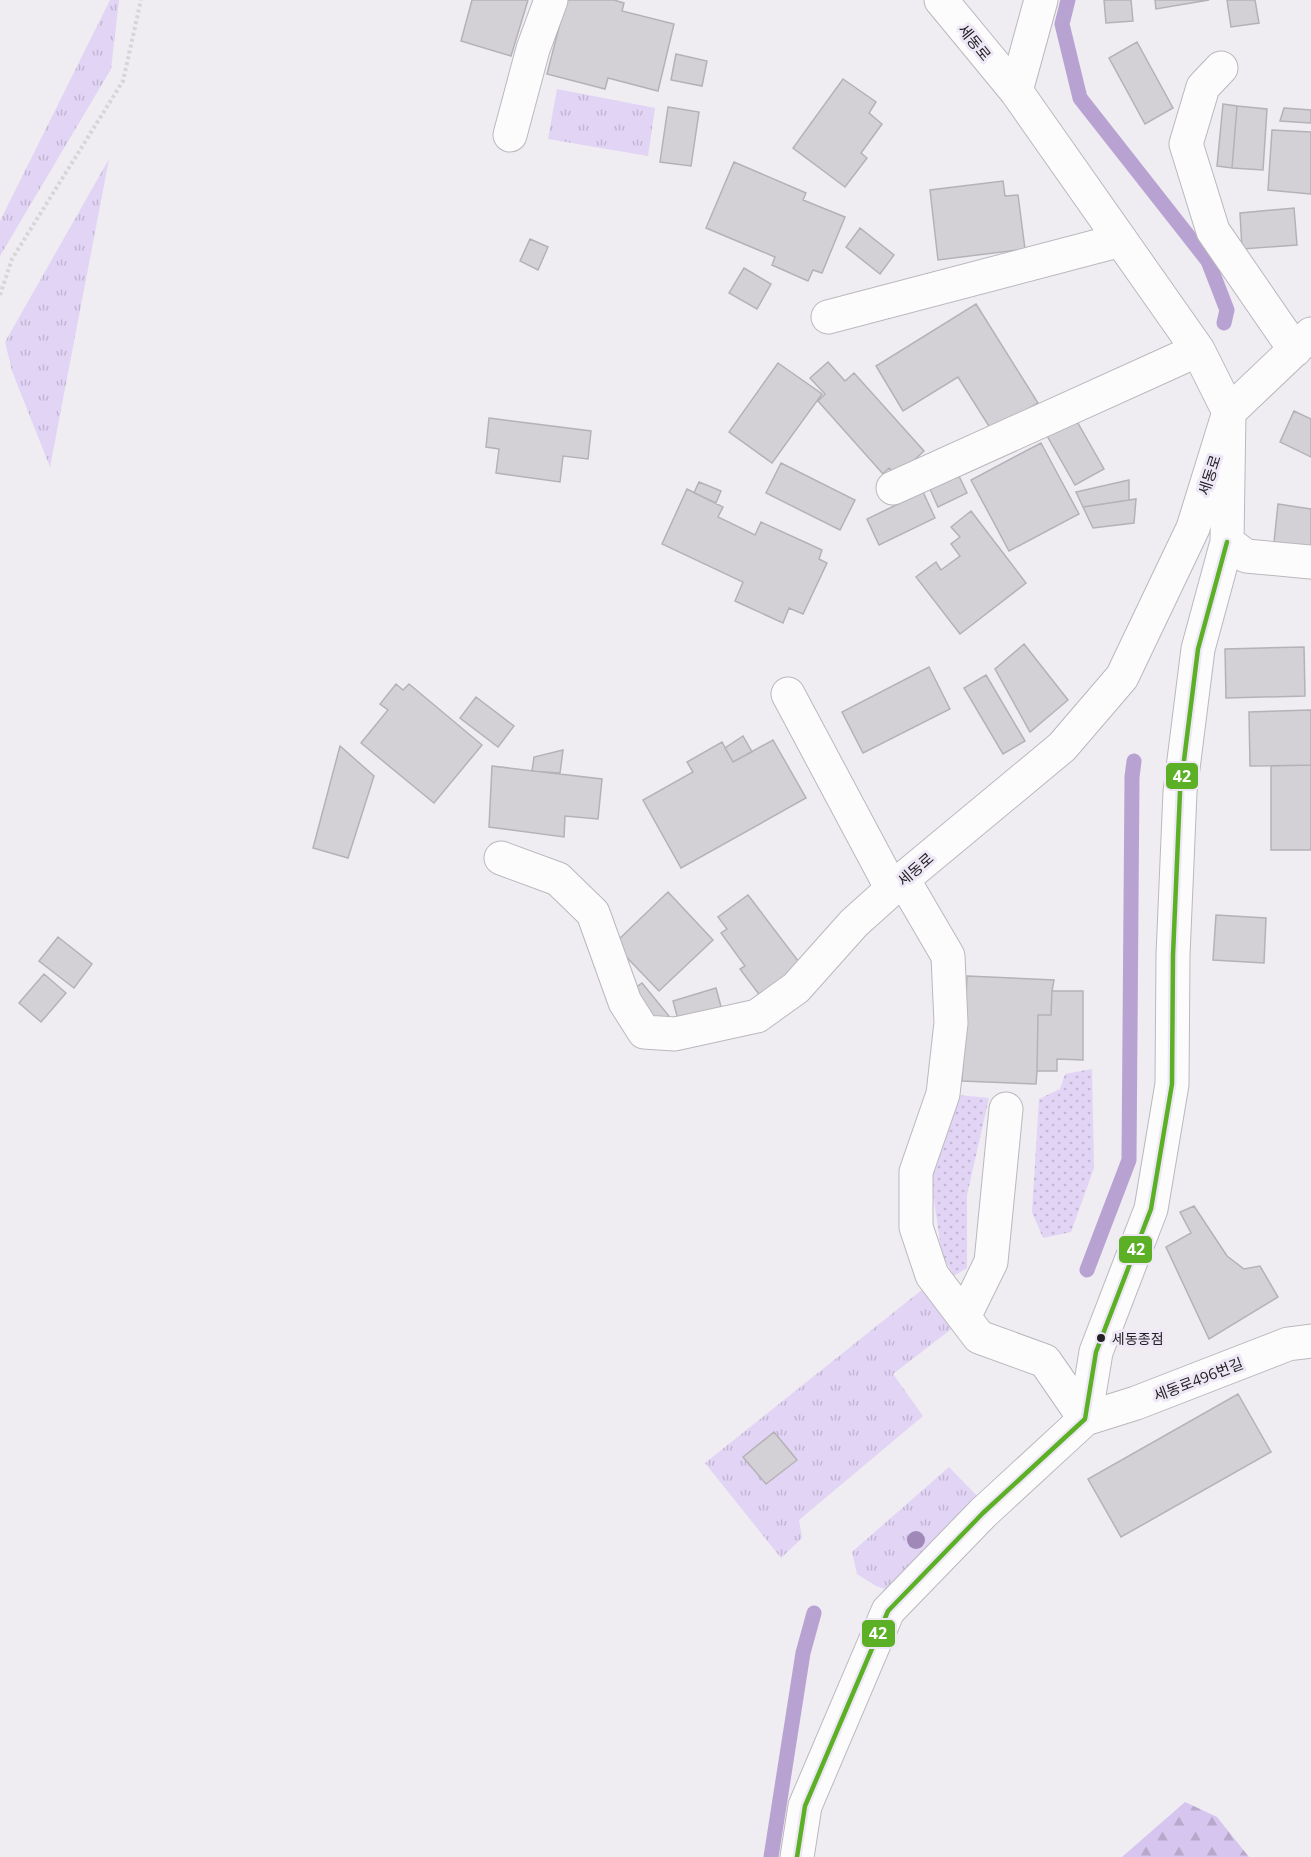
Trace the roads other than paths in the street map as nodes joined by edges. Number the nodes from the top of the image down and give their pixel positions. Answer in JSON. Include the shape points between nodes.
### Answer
{"nodes":[{"id":1,"x":551,"y":0,"type":"edge"},
{"id":2,"x":941,"y":0,"type":"edge"},
{"id":3,"x":1041,"y":0,"type":"edge"},
{"id":4,"x":1221,"y":68,"type":"dead end"},
{"id":5,"x":1016,"y":91,"type":"junction"},
{"id":6,"x":510,"y":135,"type":"dead end"},
{"id":7,"x":1120,"y":240,"type":"junction"},
{"id":8,"x":828,"y":317,"type":"dead end"},
{"id":9,"x":1303,"y":342,"type":"edge"},
{"id":10,"x":1198,"y":350,"type":"junction"},
{"id":11,"x":1230,"y":412,"type":"junction"},
{"id":12,"x":893,"y":488,"type":"dead end"},
{"id":13,"x":1227,"y":542,"type":"junction"},
{"id":14,"x":1311,"y":562,"type":"edge"},
{"id":15,"x":788,"y":694,"type":"dead end"},
{"id":16,"x":501,"y":858,"type":"dead end"},
{"id":17,"x":898,"y":884,"type":"junction"},
{"id":18,"x":1006,"y":1109,"type":"dead end"},
{"id":19,"x":964,"y":1317,"type":"junction"},
{"id":20,"x":1311,"y":1341,"type":"edge"},
{"id":21,"x":1085,"y":1419,"type":"junction"},
{"id":22,"x":797,"y":1857,"type":"edge"}],
"edges":[{"from":1,"to":6,"type":"street"},
{"from":2,"to":5,"type":"street","name":"세동로"},
{"from":3,"to":5,"type":"street"},
{"from":4,"to":9,"type":"street","via":[[1203,87],[1186,144],[1213,231]]},
{"from":5,"to":7,"type":"street","name":"세동로"},
{"from":7,"to":8,"type":"street"},
{"from":7,"to":10,"type":"street","name":"세동로"},
{"from":9,"to":11,"type":"street"},
{"from":10,"to":11,"type":"street","name":"세동로"},
{"from":10,"to":12,"type":"street"},
{"from":11,"to":13,"type":"street","name":"세동로"},
{"from":11,"to":17,"type":"street","name":"세동로","via":[[1193,528],[1122,677],[1062,747]]},
{"from":13,"to":14,"type":"street","via":[[1246,556]]},
{"from":13,"to":21,"type":"street","name":"세동로","via":[[1198,650],[1180,792],[1172,1084],[1151,1209],[1096,1352]]},
{"from":15,"to":17,"type":"street"},
{"from":16,"to":17,"type":"street","name":"세동로","via":[[558,879],[593,913],[625,1002],[644,1032],[675,1034],[757,1016],[796,988],[854,923]]},
{"from":17,"to":19,"type":"street","via":[[948,956],[951,1023],[943,1094],[916,1172],[916,1227],[932,1275]]},
{"from":18,"to":19,"type":"street","via":[[991,1262]]},
{"from":19,"to":21,"type":"street","via":[[980,1337],[1045,1361]]},
{"from":20,"to":21,"type":"street","name":"세동로496번길","via":[[1288,1344]]},
{"from":21,"to":22,"type":"street","via":[[983,1513],[888,1611],[805,1806]]}]}
